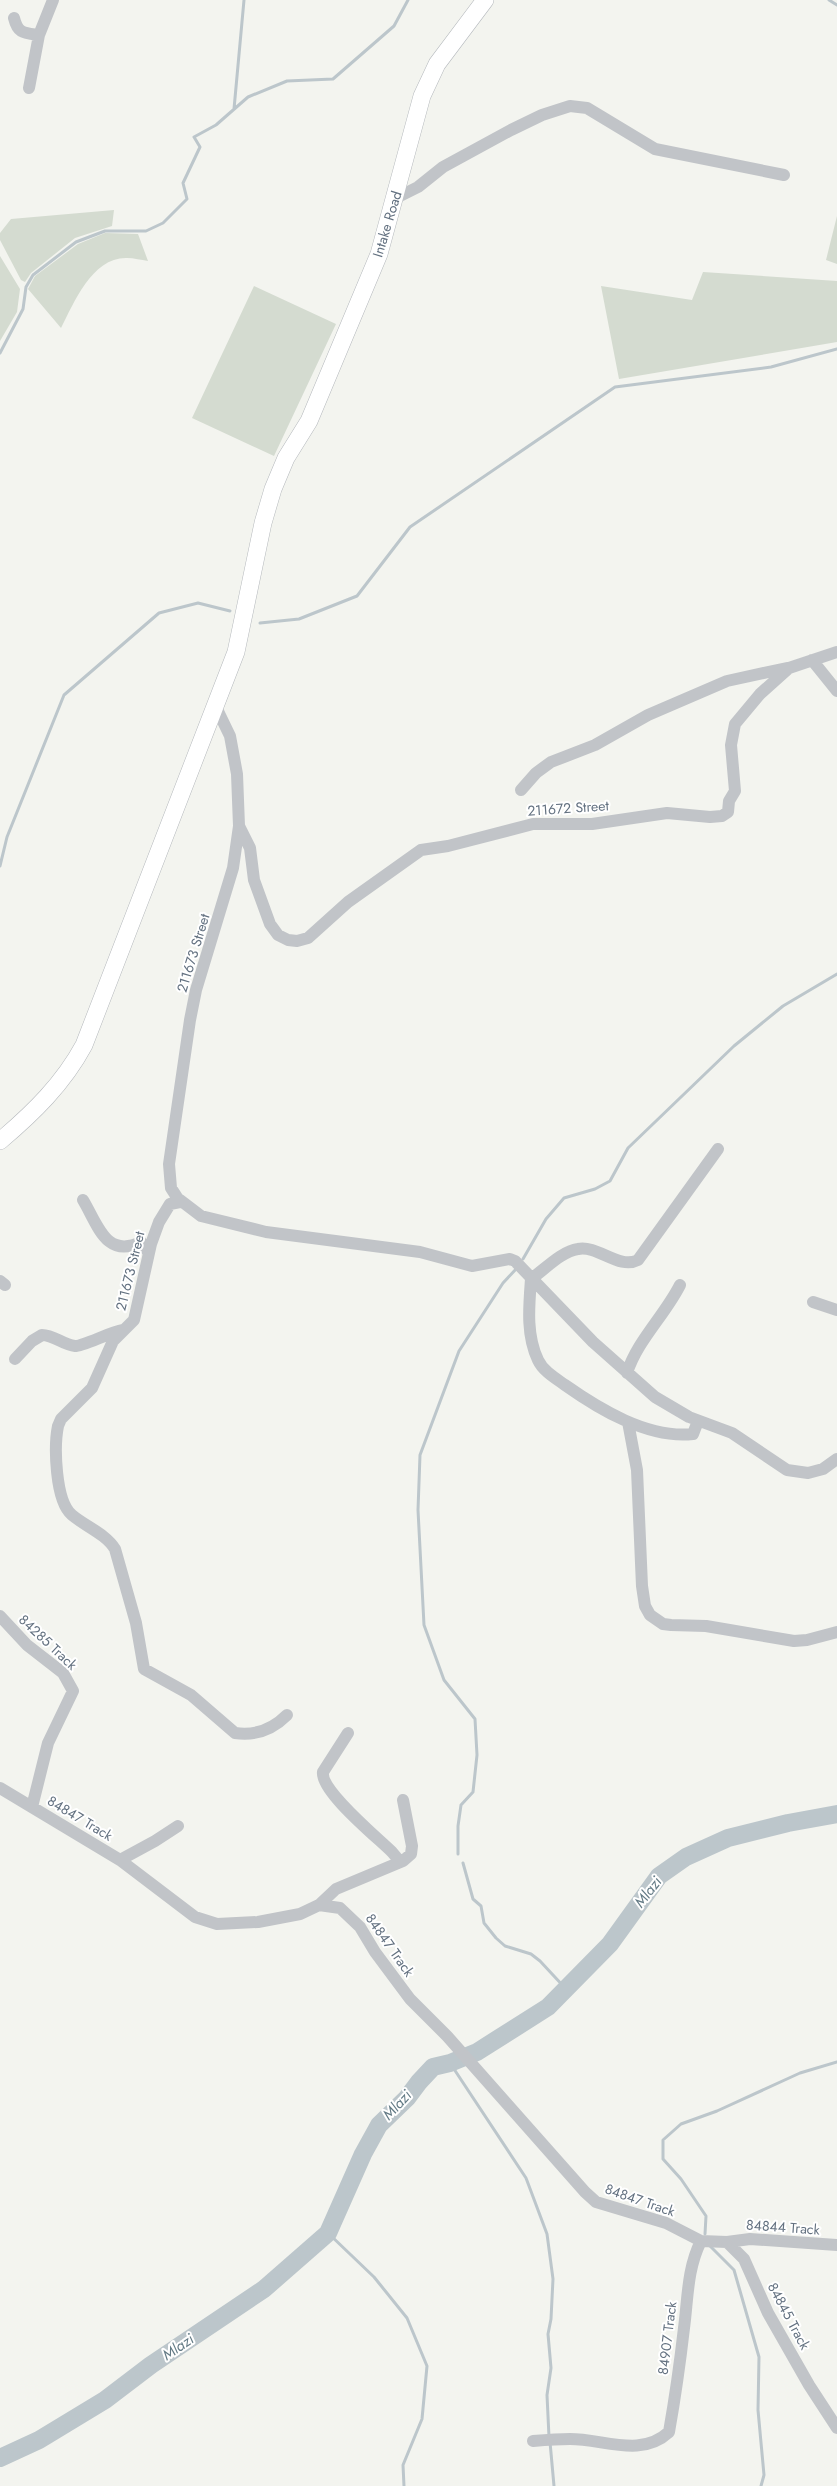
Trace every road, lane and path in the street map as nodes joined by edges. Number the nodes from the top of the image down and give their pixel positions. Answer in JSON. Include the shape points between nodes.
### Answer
{"nodes":[{"id":1,"x":53,"y":0,"type":"edge"},
{"id":2,"x":485,"y":0,"type":"edge"},
{"id":3,"x":14,"y":18,"type":"dead end"},
{"id":4,"x":39,"y":35,"type":"junction"},
{"id":5,"x":29,"y":88,"type":"dead end"},
{"id":6,"x":784,"y":175,"type":"dead end"},
{"id":7,"x":396,"y":198,"type":"junction"},
{"id":8,"x":837,"y":652,"type":"edge"},
{"id":9,"x":812,"y":660,"type":"junction"},
{"id":10,"x":789,"y":668,"type":"junction"},
{"id":11,"x":837,"y":692,"type":"edge"},
{"id":12,"x":216,"y":707,"type":"junction"},
{"id":13,"x":521,"y":790,"type":"dead end"},
{"id":14,"x":239,"y":822,"type":"junction"},
{"id":15,"x":0,"y":1141,"type":"edge"},
{"id":16,"x":718,"y":1149,"type":"dead end"},
{"id":17,"x":83,"y":1200,"type":"dead end"},
{"id":18,"x":180,"y":1202,"type":"junction"},
{"id":19,"x":148,"y":1252,"type":"junction"},
{"id":20,"x":531,"y":1279,"type":"junction"},
{"id":21,"x":680,"y":1285,"type":"dead end"},
{"id":22,"x":813,"y":1302,"type":"dead end"},
{"id":23,"x":837,"y":1310,"type":"edge"},
{"id":24,"x":123,"y":1330,"type":"junction"},
{"id":25,"x":15,"y":1359,"type":"dead end"},
{"id":26,"x":627,"y":1373,"type":"junction"},
{"id":27,"x":698,"y":1421,"type":"junction"},
{"id":28,"x":628,"y":1422,"type":"junction"},
{"id":29,"x":837,"y":1459,"type":"edge"},
{"id":30,"x":0,"y":1616,"type":"edge"},
{"id":31,"x":837,"y":1632,"type":"edge"},
{"id":32,"x":287,"y":1715,"type":"dead end"},
{"id":33,"x":348,"y":1733,"type":"dead end"},
{"id":34,"x":0,"y":1788,"type":"edge"},
{"id":35,"x":403,"y":1800,"type":"dead end"},
{"id":36,"x":32,"y":1807,"type":"junction"},
{"id":37,"x":178,"y":1826,"type":"dead end"},
{"id":38,"x":120,"y":1860,"type":"junction"},
{"id":39,"x":397,"y":1863,"type":"junction"},
{"id":40,"x":319,"y":1905,"type":"junction"},
{"id":41,"x":701,"y":2241,"type":"junction"},
{"id":42,"x":726,"y":2242,"type":"junction"},
{"id":43,"x":837,"y":2245,"type":"edge"},
{"id":44,"x":836,"y":2423,"type":"edge"},
{"id":45,"x":533,"y":2441,"type":"dead end"}],
"edges":[{"from":1,"to":4,"type":"street"},
{"from":2,"to":7,"type":"street","name":"Intake Road","via":[[437,64],[422,96]]},
{"from":3,"to":4,"type":"street","via":[[20,31]]},
{"from":4,"to":5,"type":"street"},
{"from":6,"to":7,"type":"street","via":[[661,151],[587,108],[570,106],[542,115],[511,130],[443,167],[418,187]]},
{"from":7,"to":12,"type":"street","name":"Intake Road","via":[[379,254],[350,325],[309,420],[273,489],[263,522],[236,652]]},
{"from":8,"to":9,"type":"street","name":"211672 Street"},
{"from":9,"to":10,"type":"street","name":"211672 Street"},
{"from":9,"to":11,"type":"street"},
{"from":10,"to":13,"type":"street","via":[[726,681],[648,715],[595,745],[552,762],[536,773]]},
{"from":10,"to":14,"type":"street","name":"211672 Street","via":[[760,694],[735,724],[731,745],[735,791],[729,801],[728,812],[722,816],[667,813],[592,824],[533,824],[448,846],[421,850],[348,902],[308,938],[297,941],[278,936],[270,924],[254,880],[250,848]]},
{"from":12,"to":14,"type":"street","via":[[230,736],[237,774]]},
{"from":12,"to":15,"type":"street","name":"Intake Road","via":[[159,846],[84,1046],[72,1068],[50,1094]]},
{"from":14,"to":18,"type":"street","name":"211673 Street","via":[[232,875],[196,990],[190,1020],[169,1164],[171,1188]]},
{"from":16,"to":20,"type":"street","via":[[638,1260],[628,1263],[580,1248],[568,1252]]},
{"from":17,"to":19,"type":"street","via":[[112,1244],[120,1248],[142,1242]]},
{"from":18,"to":19,"type":"street","name":"211673 Street","via":[[170,1204],[159,1222]]},
{"from":18,"to":20,"type":"street","via":[[201,1216],[266,1232],[321,1241],[412,1250],[472,1266],[510,1259]]},
{"from":19,"to":24,"type":"street","name":"211673 Street","via":[[134,1320]]},
{"from":20,"to":26,"type":"street"},
{"from":20,"to":28,"type":"street","via":[[530,1334],[541,1366],[590,1402]]},
{"from":21,"to":26,"type":"street","via":[[631,1360]]},
{"from":22,"to":23,"type":"street"},
{"from":24,"to":25,"type":"street","via":[[106,1334],[80,1346],[42,1335],[32,1341]]},
{"from":24,"to":32,"type":"street","name":"211673 Street","via":[[113,1341],[92,1388],[61,1419],[56,1434],[58,1477],[65,1506],[70,1514],[108,1541],[117,1555],[136,1623],[144,1669],[191,1695],[235,1733],[244,1735],[263,1731]]},
{"from":26,"to":27,"type":"street","via":[[655,1397]]},
{"from":27,"to":28,"type":"street","via":[[696,1432],[689,1435],[648,1429]]},
{"from":27,"to":29,"type":"street","via":[[732,1433],[787,1470],[808,1473],[823,1469]]},
{"from":28,"to":31,"type":"street","via":[[637,1470],[642,1586],[645,1606],[650,1615],[663,1624],[706,1626],[794,1641]]},
{"from":30,"to":36,"type":"street","name":"84285 Track","via":[[28,1645],[63,1674],[73,1691],[48,1743]]},
{"from":33,"to":39,"type":"street","via":[[323,1772],[324,1779],[337,1799],[392,1852],[397,1858]]},
{"from":34,"to":36,"type":"street","name":"84847 Track"},
{"from":35,"to":39,"type":"street","via":[[412,1851],[408,1858]]},
{"from":36,"to":38,"type":"street","name":"84847 Track"},
{"from":37,"to":38,"type":"street"},
{"from":38,"to":40,"type":"street","name":"84847 Track","via":[[195,1917],[217,1924],[258,1922],[293,1916]]},
{"from":39,"to":40,"type":"street","via":[[336,1889]]},
{"from":40,"to":41,"type":"street","name":"84847 Track","via":[[340,1908],[348,1914],[360,1927],[410,1999],[447,2036],[596,2202],[666,2222]]},
{"from":41,"to":42,"type":"street"},
{"from":41,"to":45,"type":"street","name":"84907 Track","via":[[688,2282],[669,2432],[648,2445],[632,2446],[571,2439]]},
{"from":42,"to":43,"type":"street","name":"84844 Track","via":[[750,2238]]},
{"from":42,"to":44,"type":"street","name":"84845 Track","via":[[744,2259],[768,2313],[809,2385]]}]}
